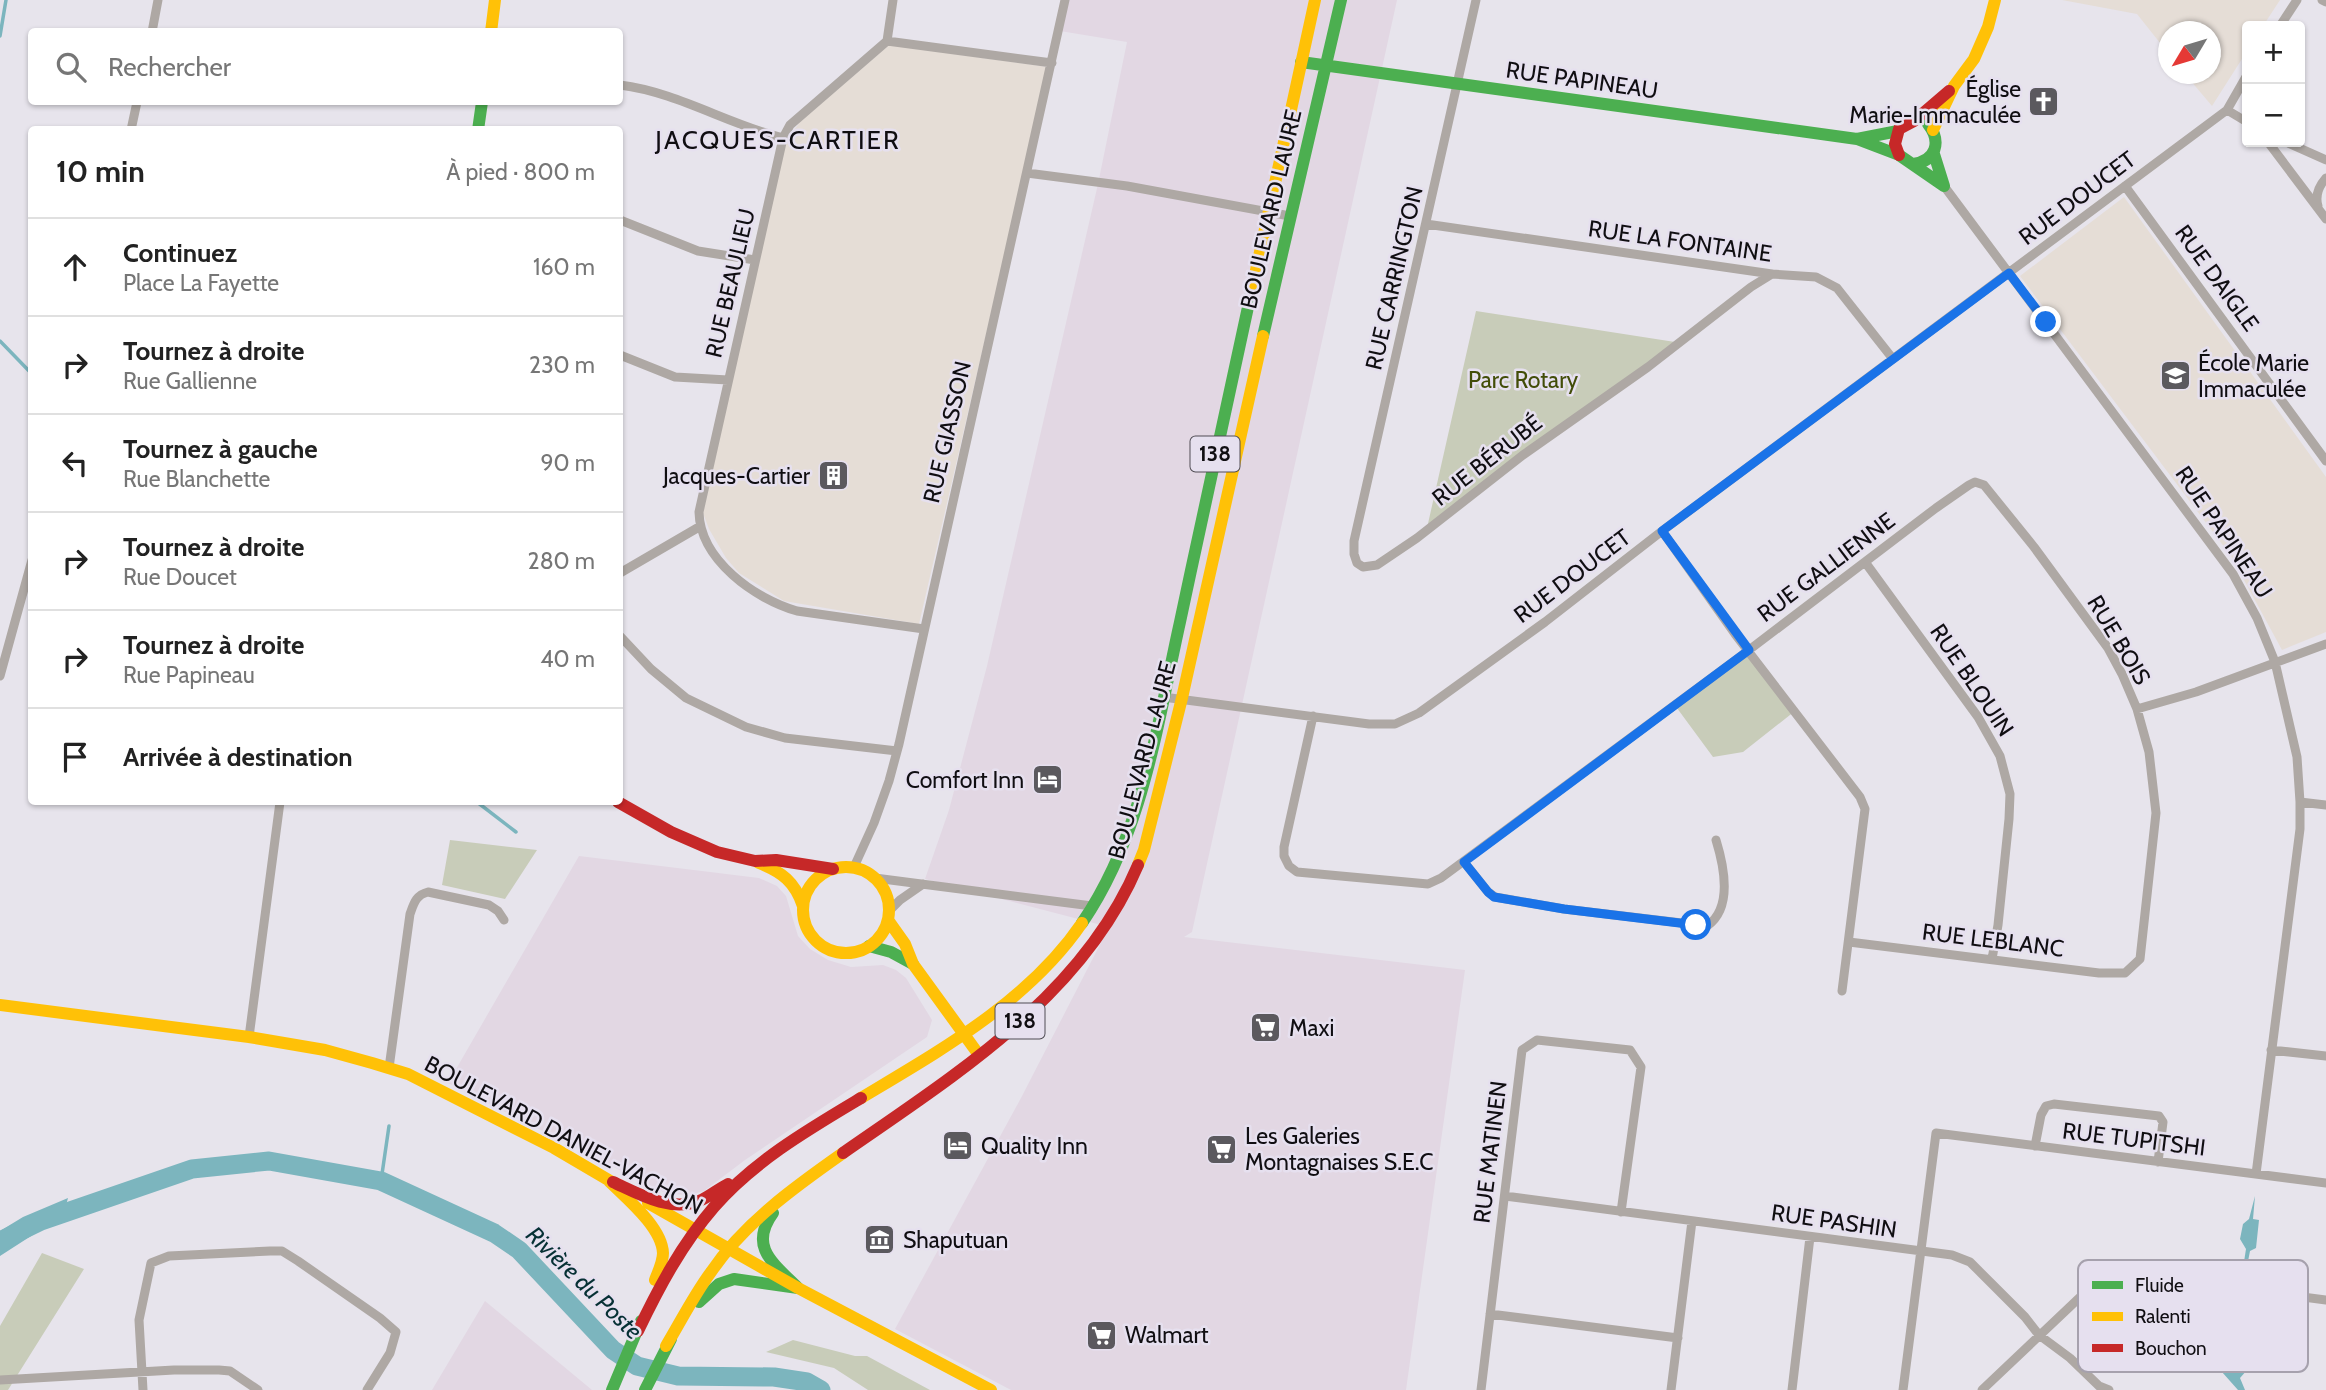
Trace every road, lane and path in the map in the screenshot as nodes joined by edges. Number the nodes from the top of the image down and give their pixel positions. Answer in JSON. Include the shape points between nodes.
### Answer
{"nodes":[{"id":1,"x":158,"y":0,"type":"edge"},
{"id":2,"x":495,"y":0,"type":"edge"},
{"id":3,"x":892,"y":0,"type":"edge"},
{"id":4,"x":1065,"y":0,"type":"edge"},
{"id":5,"x":1315,"y":0,"type":"edge"},
{"id":6,"x":1341,"y":0,"type":"edge"},
{"id":7,"x":1476,"y":0,"type":"edge"},
{"id":8,"x":1995,"y":0,"type":"edge"},
{"id":9,"x":2297,"y":0,"type":"edge"},
{"id":10,"x":2283,"y":21,"type":"edge"},
{"id":11,"x":153,"y":28,"type":"edge"},
{"id":12,"x":492,"y":28,"type":"edge"},
{"id":13,"x":887,"y":41,"type":"junction"},
{"id":14,"x":1301,"y":62,"type":"junction"},
{"id":15,"x":1052,"y":63,"type":"junction"},
{"id":16,"x":1326,"y":66,"type":"junction"},
{"id":17,"x":1457,"y":84,"type":"junction"},
{"id":18,"x":2242,"y":84,"type":"edge"},
{"id":19,"x":623,"y":86,"type":"edge"},
{"id":20,"x":1955,"y":86,"type":"junction"},
{"id":21,"x":135,"y":105,"type":"edge"},
{"id":22,"x":482,"y":105,"type":"edge"},
{"id":23,"x":2227,"y":110,"type":"junction"},
{"id":24,"x":2242,"y":119,"type":"edge"},
{"id":25,"x":1914,"y":121,"type":"junction"},
{"id":26,"x":132,"y":126,"type":"edge"},
{"id":27,"x":479,"y":126,"type":"edge"},
{"id":28,"x":1933,"y":130,"type":"junction"},
{"id":29,"x":1898,"y":131,"type":"junction"},
{"id":30,"x":783,"y":138,"type":"junction"},
{"id":31,"x":1857,"y":139,"type":"junction"},
{"id":32,"x":2273,"y":147,"type":"edge"},
{"id":33,"x":2297,"y":147,"type":"edge"},
{"id":34,"x":1934,"y":154,"type":"junction"},
{"id":35,"x":1899,"y":155,"type":"junction"},
{"id":36,"x":2326,"y":160,"type":"edge"},
{"id":37,"x":1913,"y":164,"type":"junction"},
{"id":38,"x":1027,"y":173,"type":"junction"},
{"id":39,"x":2326,"y":178,"type":"edge"},
{"id":40,"x":2125,"y":186,"type":"junction"},
{"id":41,"x":1944,"y":187,"type":"junction"},
{"id":42,"x":1267,"y":211,"type":"junction"},
{"id":43,"x":2323,"y":215,"type":"edge"},
{"id":44,"x":1290,"y":216,"type":"junction"},
{"id":45,"x":623,"y":221,"type":"edge"},
{"id":46,"x":1426,"y":225,"type":"junction"},
{"id":47,"x":755,"y":260,"type":"junction"},
{"id":48,"x":2009,"y":273,"type":"junction"},
{"id":49,"x":1772,"y":274,"type":"junction"},
{"id":50,"x":623,"y":356,"type":"edge"},
{"id":51,"x":1893,"y":359,"type":"junction"},
{"id":52,"x":728,"y":380,"type":"junction"},
{"id":53,"x":2326,"y":461,"type":"edge"},
{"id":54,"x":1980,"y":484,"type":"joint"},
{"id":55,"x":699,"y":527,"type":"junction"},
{"id":56,"x":1662,"y":531,"type":"junction"},
{"id":57,"x":1865,"y":562,"type":"junction"},
{"id":58,"x":1357,"y":564,"type":"joint"},
{"id":59,"x":623,"y":571,"type":"edge"},
{"id":60,"x":28,"y":574,"type":"edge"},
{"id":61,"x":924,"y":629,"type":"junction"},
{"id":62,"x":623,"y":639,"type":"edge"},
{"id":63,"x":2326,"y":644,"type":"edge"},
{"id":64,"x":1749,"y":650,"type":"junction"},
{"id":65,"x":2275,"y":662,"type":"junction"},
{"id":66,"x":0,"y":676,"type":"edge"},
{"id":67,"x":1163,"y":696,"type":"junction"},
{"id":68,"x":1182,"y":698,"type":"junction"},
{"id":69,"x":2137,"y":709,"type":"junction"},
{"id":70,"x":1313,"y":716,"type":"junction"},
{"id":71,"x":897,"y":751,"type":"junction"},
{"id":72,"x":2300,"y":802,"type":"junction"},
{"id":73,"x":280,"y":805,"type":"edge"},
{"id":74,"x":623,"y":805,"type":"edge"},
{"id":75,"x":2326,"y":805,"type":"edge"},
{"id":76,"x":1716,"y":840,"type":"dead end"},
{"id":77,"x":755,"y":861,"type":"junction"},
{"id":78,"x":1464,"y":862,"type":"junction"},
{"id":79,"x":854,"y":867,"type":"junction"},
{"id":80,"x":833,"y":869,"type":"junction"},
{"id":81,"x":875,"y":878,"type":"junction"},
{"id":82,"x":923,"y":884,"type":"junction"},
{"id":83,"x":1092,"y":906,"type":"junction"},
{"id":84,"x":803,"y":908,"type":"junction"},
{"id":85,"x":888,"y":915,"type":"junction"},
{"id":86,"x":504,"y":920,"type":"dead end"},
{"id":87,"x":1849,"y":942,"type":"junction"},
{"id":88,"x":869,"y":946,"type":"junction"},
{"id":89,"x":1992,"y":960,"type":"junction"},
{"id":90,"x":913,"y":964,"type":"junction"},
{"id":91,"x":2132,"y":969,"type":"joint"},
{"id":92,"x":1842,"y":991,"type":"dead end"},
{"id":93,"x":0,"y":1005,"type":"edge"},
{"id":94,"x":964,"y":1034,"type":"junction"},
{"id":95,"x":249,"y":1037,"type":"junction"},
{"id":96,"x":2271,"y":1050,"type":"junction"},
{"id":97,"x":979,"y":1055,"type":"junction"},
{"id":98,"x":2326,"y":1056,"type":"edge"},
{"id":99,"x":388,"y":1068,"type":"junction"},
{"id":100,"x":2035,"y":1146,"type":"junction"},
{"id":101,"x":2158,"y":1162,"type":"junction"},
{"id":102,"x":757,"y":1167,"type":"junction"},
{"id":103,"x":2256,"y":1174,"type":"junction"},
{"id":104,"x":806,"y":1179,"type":"junction"},
{"id":105,"x":609,"y":1181,"type":"junction"},
{"id":106,"x":2326,"y":1183,"type":"edge"},
{"id":107,"x":1505,"y":1196,"type":"junction"},
{"id":108,"x":1621,"y":1212,"type":"junction"},
{"id":109,"x":1692,"y":1221,"type":"junction"},
{"id":110,"x":696,"y":1229,"type":"junction"},
{"id":111,"x":1811,"y":1237,"type":"junction"},
{"id":112,"x":729,"y":1248,"type":"junction"},
{"id":113,"x":1921,"y":1252,"type":"junction"},
{"id":114,"x":799,"y":1287,"type":"junction"},
{"id":115,"x":2308,"y":1298,"type":"edge"},
{"id":116,"x":2078,"y":1299,"type":"edge"},
{"id":117,"x":2326,"y":1300,"type":"edge"},
{"id":118,"x":1490,"y":1314,"type":"junction"},
{"id":119,"x":638,"y":1331,"type":"junction"},
{"id":120,"x":2039,"y":1335,"type":"junction"},
{"id":121,"x":1678,"y":1338,"type":"junction"},
{"id":122,"x":666,"y":1346,"type":"junction"},
{"id":123,"x":2078,"y":1366,"type":"edge"},
{"id":124,"x":2084,"y":1372,"type":"edge"},
{"id":125,"x":142,"y":1373,"type":"junction"},
{"id":126,"x":0,"y":1380,"type":"edge"},
{"id":127,"x":143,"y":1390,"type":"edge"},
{"id":128,"x":258,"y":1390,"type":"edge"},
{"id":129,"x":367,"y":1390,"type":"edge"},
{"id":130,"x":612,"y":1390,"type":"edge"},
{"id":131,"x":645,"y":1390,"type":"edge"},
{"id":132,"x":992,"y":1390,"type":"edge"},
{"id":133,"x":1481,"y":1390,"type":"edge"},
{"id":134,"x":1671,"y":1390,"type":"edge"},
{"id":135,"x":1792,"y":1390,"type":"edge"},
{"id":136,"x":1903,"y":1390,"type":"edge"},
{"id":137,"x":1982,"y":1390,"type":"edge"},
{"id":138,"x":2109,"y":1390,"type":"edge"}],
"edges":[{"from":1,"to":11,"type":"street"},
{"from":2,"to":12,"type":"main road"},
{"from":3,"to":13,"type":"street"},
{"from":4,"to":15,"type":"street","name":"RUE GIASSON"},
{"from":5,"to":14,"type":"main road","name":"BOULEVARD LAURE","number":"138"},
{"from":6,"to":16,"type":"main road","name":"BOULEVARD LAURE","number":"138"},
{"from":7,"to":17,"type":"street","name":"RUE CARRINGTON"},
{"from":8,"to":20,"type":"main road","via":[[1974,59]]},
{"from":9,"to":10,"type":"street"},
{"from":13,"to":15,"type":"street"},
{"from":13,"to":30,"type":"street","name":"RUE BEAULIEU","via":[[790,125]]},
{"from":14,"to":16,"type":"main road","name":"RUE PAPINEAU"},
{"from":14,"to":42,"type":"main road","name":"BOULEVARD LAURE","number":"138"},
{"from":15,"to":38,"type":"street","name":"RUE GIASSON"},
{"from":16,"to":17,"type":"main road","name":"RUE PAPINEAU"},
{"from":16,"to":44,"type":"main road","name":"BOULEVARD LAURE","number":"138"},
{"from":17,"to":31,"type":"main road","name":"RUE PAPINEAU"},
{"from":17,"to":46,"type":"street","name":"RUE CARRINGTON"},
{"from":18,"to":23,"type":"street","name":"RUE DOUCET"},
{"from":19,"to":30,"type":"street","via":[[662,94]]},
{"from":20,"to":25,"type":"main road"},
{"from":20,"to":28,"type":"main road"},
{"from":21,"to":26,"type":"street"},
{"from":22,"to":27,"type":"main road"},
{"from":23,"to":24,"type":"street"},
{"from":23,"to":40,"type":"street","name":"RUE DOUCET"},
{"from":25,"to":28,"type":"main road"},
{"from":25,"to":29,"type":"main road"},
{"from":28,"to":34,"type":"main road"},
{"from":29,"to":31,"type":"main road"},
{"from":29,"to":35,"type":"main road"},
{"from":30,"to":47,"type":"street","name":"RUE BEAULIEU"},
{"from":31,"to":35,"type":"main road"},
{"from":32,"to":43,"type":"street"},
{"from":33,"to":36,"type":"street"},
{"from":34,"to":37,"type":"main road"},
{"from":34,"to":41,"type":"main road"},
{"from":35,"to":37,"type":"main road"},
{"from":37,"to":41,"type":"main road"},
{"from":38,"to":42,"type":"street"},
{"from":38,"to":61,"type":"street","name":"RUE GIASSON"},
{"from":39,"to":43,"type":"street","via":[[2316,200]]},
{"from":40,"to":48,"type":"street","name":"RUE DOUCET"},
{"from":40,"to":53,"type":"street","name":"RUE DAIGLE"},
{"from":41,"to":48,"type":"street","name":"RUE PAPINEAU"},
{"from":42,"to":44,"type":"street"},
{"from":42,"to":67,"type":"main road","name":"BOULEVARD LAURE","number":"138"},
{"from":44,"to":68,"type":"main road","name":"BOULEVARD LAURE","number":"138"},
{"from":45,"to":47,"type":"street","via":[[698,251]]},
{"from":46,"to":49,"type":"street","name":"RUE LA FONTAINE"},
{"from":46,"to":58,"type":"street","name":"RUE CARRINGTON","via":[[1354,541]]},
{"from":47,"to":52,"type":"street","name":"RUE BEAULIEU"},
{"from":48,"to":51,"type":"street","name":"RUE DOUCET"},
{"from":48,"to":65,"type":"street","name":"RUE PAPINEAU","via":[[2234,574]]},
{"from":49,"to":51,"type":"street","name":"RUE LA FONTAINE","via":[[1816,276],[1837,288]]},
{"from":49,"to":58,"type":"street","name":"RUE BÉRUBÉ","via":[[1417,538],[1377,565]]},
{"from":50,"to":52,"type":"street","via":[[675,377]]},
{"from":51,"to":56,"type":"street","name":"RUE DOUCET"},
{"from":52,"to":55,"type":"street","name":"RUE BEAULIEU"},
{"from":54,"to":57,"type":"street","name":"RUE GALLIENNE","via":[[1969,485]]},
{"from":54,"to":69,"type":"street","name":"RUE BOIS","via":[[2009,515],[2108,648]]},
{"from":55,"to":59,"type":"street"},
{"from":55,"to":61,"type":"street","via":[[722,564],[778,606]]},
{"from":56,"to":64,"type":"street"},
{"from":56,"to":70,"type":"street","name":"RUE DOUCET","via":[[1406,721],[1369,724]]},
{"from":57,"to":64,"type":"street","name":"RUE GALLIENNE"},
{"from":57,"to":89,"type":"street","name":"RUE BLOUIN","via":[[1978,717],[2000,757],[2010,794]]},
{"from":60,"to":66,"type":"street"},
{"from":61,"to":71,"type":"street","name":"RUE GIASSON"},
{"from":62,"to":71,"type":"street","via":[[686,698],[746,727],[785,738]]},
{"from":63,"to":65,"type":"street"},
{"from":64,"to":78,"type":"street","name":"RUE GALLIENNE"},
{"from":64,"to":87,"type":"street","via":[[1865,809]]},
{"from":65,"to":69,"type":"street"},
{"from":65,"to":72,"type":"street","name":"RUE PAPINEAU","via":[[2297,757]]},
{"from":67,"to":68,"type":"street","name":"RUE DOUCET"},
{"from":67,"to":83,"type":"main road","name":"BOULEVARD LAURE","number":"138","via":[[1147,772],[1121,854]]},
{"from":68,"to":70,"type":"street","name":"RUE DOUCET"},
{"from":68,"to":97,"type":"main road","name":"BOULEVARD LAURE","number":"138","via":[[1144,850],[1128,888],[1104,927],[1045,998]]},
{"from":69,"to":91,"type":"street","name":"RUE BOIS","via":[[2149,752],[2156,813],[2140,959]]},
{"from":70,"to":78,"type":"street","name":"RUE GALLIENNE","via":[[1284,847],[1289,866],[1297,872],[1428,884]]},
{"from":71,"to":79,"type":"street","name":"RUE GIASSON"},
{"from":72,"to":75,"type":"street"},
{"from":72,"to":96,"type":"street","name":"RUE PAPINEAU"},
{"from":73,"to":95,"type":"street"},
{"from":74,"to":77,"type":"main road","via":[[688,840]]},
{"from":76,"to":78,"type":"street","via":[[1723,862],[1723,900],[1715,921],[1707,926],[1494,897]]},
{"from":77,"to":80,"type":"main road"},
{"from":77,"to":84,"type":"main road","via":[[788,879],[798,889]]},
{"from":79,"to":80,"type":"main road"},
{"from":79,"to":81,"type":"main road"},
{"from":80,"to":84,"type":"main road","via":[[812,883]]},
{"from":81,"to":82,"type":"street"},
{"from":81,"to":85,"type":"main road","via":[[888,898]]},
{"from":82,"to":83,"type":"street"},
{"from":82,"to":85,"type":"street"},
{"from":83,"to":94,"type":"main road","name":"BOULEVARD LAURE","number":"138","via":[[1061,950],[1011,999]]},
{"from":84,"to":88,"type":"main road","via":[[810,933],[831,950],[844,953]]},
{"from":85,"to":88,"type":"main road","via":[[878,939]]},
{"from":85,"to":90,"type":"main road"},
{"from":86,"to":99,"type":"street","via":[[489,905],[428,892],[415,899]]},
{"from":87,"to":89,"type":"street","name":"RUE LEBLANC"},
{"from":87,"to":92,"type":"street"},
{"from":88,"to":90,"type":"main road"},
{"from":89,"to":91,"type":"street","name":"RUE LEBLANC","via":[[2099,973]]},
{"from":90,"to":94,"type":"main road"},
{"from":93,"to":95,"type":"main road","name":"BOULEVARD DANIEL-VACHON"},
{"from":94,"to":97,"type":"main road"},
{"from":94,"to":102,"type":"main road","name":"BOULEVARD LAURE","number":"138"},
{"from":95,"to":99,"type":"main road","name":"BOULEVARD DANIEL-VACHON","via":[[325,1050]]},
{"from":96,"to":98,"type":"street"},
{"from":96,"to":103,"type":"street","name":"RUE PAPINEAU"},
{"from":97,"to":104,"type":"main road","name":"BOULEVARD LAURE","number":"138"},
{"from":99,"to":105,"type":"main road","name":"BOULEVARD DANIEL-VACHON","via":[[554,1148]]},
{"from":100,"to":101,"type":"street","name":"RUE TUPITSHI"},
{"from":100,"to":101,"type":"street","via":[[2041,1115],[2046,1106],[2054,1104],[2159,1116],[2163,1122]]},
{"from":100,"to":113,"type":"street","name":"RUE TUPITSHI","via":[[1936,1133]]},
{"from":101,"to":103,"type":"street","name":"RUE TUPITSHI"},
{"from":102,"to":105,"type":"main road","via":[[702,1200],[683,1206]]},
{"from":102,"to":110,"type":"main road","name":"BOULEVARD LAURE","number":"138"},
{"from":103,"to":106,"type":"street","name":"RUE TUPITSHI"},
{"from":104,"to":112,"type":"main road","name":"BOULEVARD LAURE","number":"138"},
{"from":104,"to":114,"type":"main road","via":[[769,1217],[761,1232],[767,1255]]},
{"from":105,"to":110,"type":"main road","name":"BOULEVARD DANIEL-VACHON"},
{"from":105,"to":119,"type":"main road","via":[[662,1244],[662,1262]]},
{"from":107,"to":108,"type":"street","name":"RUE PASHIN"},
{"from":107,"to":108,"type":"street","name":"RUE MATINEN","via":[[1522,1049],[1537,1040],[1630,1050],[1641,1067]]},
{"from":107,"to":118,"type":"street","name":"RUE MATINEN"},
{"from":108,"to":109,"type":"street","name":"RUE PASHIN"},
{"from":109,"to":111,"type":"street","name":"RUE PASHIN"},
{"from":109,"to":121,"type":"street"},
{"from":110,"to":112,"type":"main road","name":"BOULEVARD DANIEL-VACHON"},
{"from":110,"to":119,"type":"main road","name":"BOULEVARD LAURE","number":"138","via":[[658,1288]]},
{"from":111,"to":113,"type":"street","name":"RUE PASHIN"},
{"from":111,"to":135,"type":"street"},
{"from":112,"to":114,"type":"main road","name":"BOULEVARD DANIEL-VACHON"},
{"from":112,"to":122,"type":"main road","name":"BOULEVARD LAURE","number":"138","via":[[690,1302]]},
{"from":113,"to":120,"type":"street","name":"RUE PASHIN","via":[[1970,1262]]},
{"from":113,"to":136,"type":"street"},
{"from":114,"to":122,"type":"main road","via":[[725,1280],[711,1289]]},
{"from":114,"to":132,"type":"main road","name":"BOULEVARD DANIEL-VACHON"},
{"from":115,"to":117,"type":"street"},
{"from":116,"to":120,"type":"street"},
{"from":118,"to":121,"type":"street"},
{"from":118,"to":133,"type":"street","name":"RUE MATINEN"},
{"from":119,"to":130,"type":"main road","number":"138"},
{"from":120,"to":123,"type":"street","name":"RUE PASHIN"},
{"from":120,"to":137,"type":"street"},
{"from":121,"to":134,"type":"street"},
{"from":122,"to":131,"type":"main road","number":"138"},
{"from":124,"to":138,"type":"street","name":"RUE PASHIN"},
{"from":125,"to":126,"type":"street"},
{"from":125,"to":127,"type":"street"},
{"from":125,"to":128,"type":"street","via":[[230,1371]]},
{"from":125,"to":129,"type":"street","via":[[139,1320],[151,1263],[169,1256],[282,1251],[396,1332],[390,1353]]}]}
